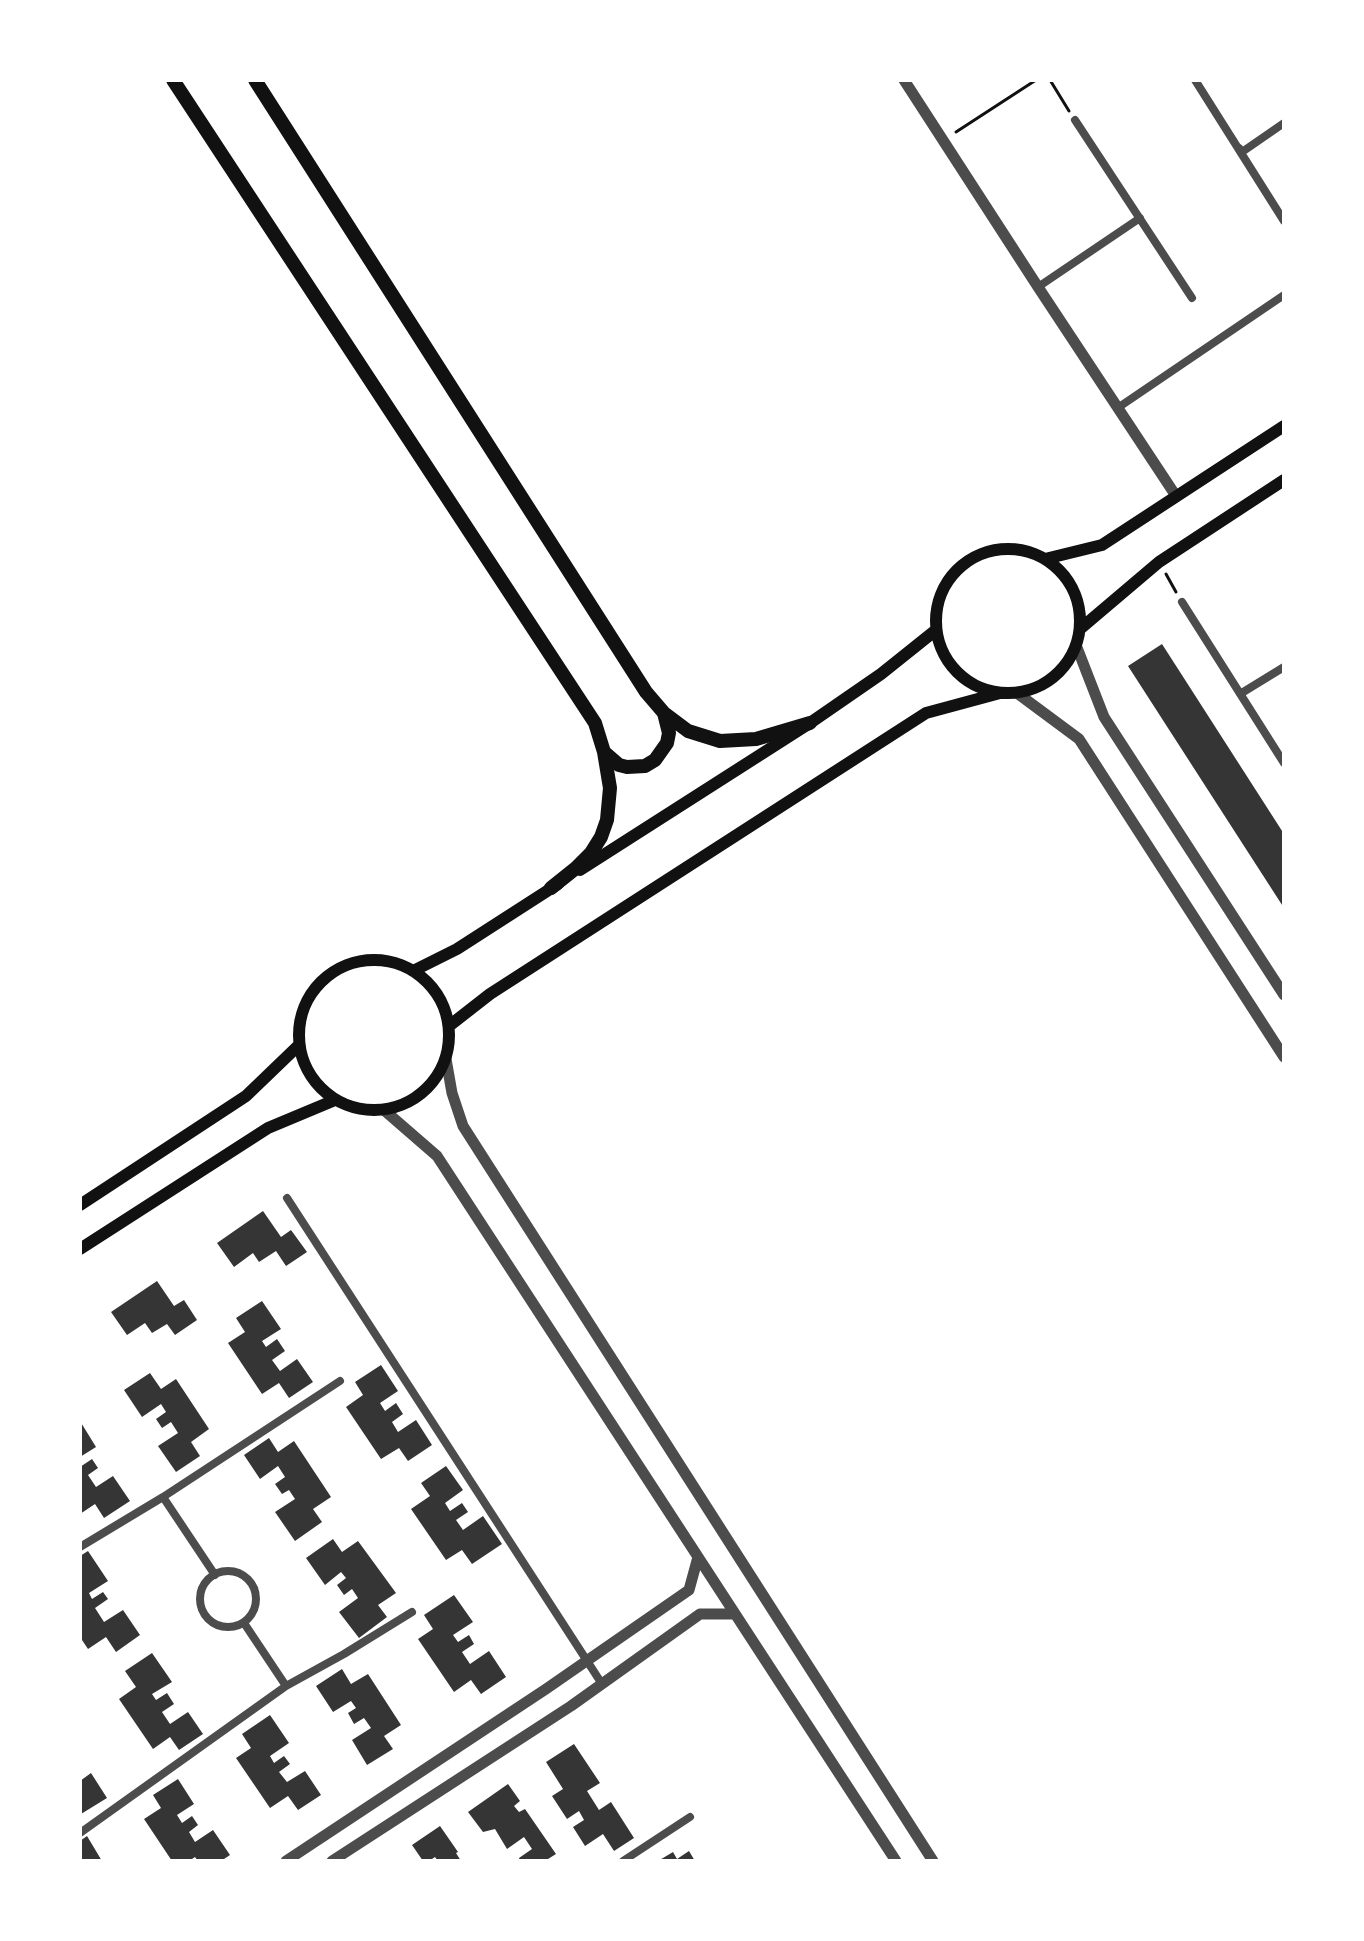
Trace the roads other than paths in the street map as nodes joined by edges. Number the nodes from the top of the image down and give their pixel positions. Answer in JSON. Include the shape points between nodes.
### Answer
{"nodes":[{"id":1,"x":173,"y":80,"type":"edge"},
{"id":2,"x":255,"y":80,"type":"edge"},
{"id":3,"x":904,"y":80,"type":"edge"},
{"id":4,"x":1195,"y":80,"type":"edge"},
{"id":5,"x":1075,"y":120,"type":"road end"},
{"id":6,"x":1284,"y":123,"type":"edge"},
{"id":7,"x":1140,"y":218,"type":"junction"},
{"id":8,"x":1284,"y":221,"type":"edge"},
{"id":9,"x":1038,"y":287,"type":"junction"},
{"id":10,"x":1284,"y":295,"type":"edge"},
{"id":11,"x":1192,"y":298,"type":"dead end"},
{"id":12,"x":1119,"y":407,"type":"junction"},
{"id":13,"x":1284,"y":426,"type":"edge"},
{"id":14,"x":1284,"y":480,"type":"edge"},
{"id":15,"x":1176,"y":496,"type":"junction"},
{"id":16,"x":1045,"y":559,"type":"junction"},
{"id":17,"x":1182,"y":602,"type":"road end"},
{"id":18,"x":1080,"y":629,"type":"junction"},
{"id":19,"x":936,"y":630,"type":"junction"},
{"id":20,"x":1076,"y":645,"type":"junction"},
{"id":21,"x":1284,"y":667,"type":"edge"},
{"id":22,"x":1000,"y":693,"type":"junction"},
{"id":23,"x":1017,"y":693,"type":"junction"},
{"id":24,"x":1240,"y":694,"type":"junction"},
{"id":25,"x":664,"y":713,"type":"junction"},
{"id":26,"x":810,"y":723,"type":"junction"},
{"id":27,"x":604,"y":752,"type":"junction"},
{"id":28,"x":1284,"y":763,"type":"edge"},
{"id":29,"x":551,"y":888,"type":"junction"},
{"id":30,"x":413,"y":971,"type":"junction"},
{"id":31,"x":1284,"y":995,"type":"edge"},
{"id":32,"x":449,"y":1026,"type":"junction"},
{"id":33,"x":299,"y":1045,"type":"junction"},
{"id":34,"x":1284,"y":1057,"type":"edge"},
{"id":35,"x":446,"y":1059,"type":"junction"},
{"id":36,"x":335,"y":1100,"type":"junction"},
{"id":37,"x":384,"y":1110,"type":"junction"},
{"id":38,"x":287,"y":1198,"type":"dead end"},
{"id":39,"x":80,"y":1205,"type":"edge"},
{"id":40,"x":80,"y":1249,"type":"edge"},
{"id":41,"x":340,"y":1381,"type":"dead end"},
{"id":42,"x":163,"y":1497,"type":"junction"},
{"id":43,"x":80,"y":1547,"type":"edge"},
{"id":44,"x":698,"y":1557,"type":"junction"},
{"id":45,"x":215,"y":1575,"type":"junction"},
{"id":46,"x":412,"y":1612,"type":"dead end"},
{"id":47,"x":735,"y":1614,"type":"junction"},
{"id":48,"x":244,"y":1623,"type":"junction"},
{"id":49,"x":587,"y":1661,"type":"junction"},
{"id":50,"x":602,"y":1684,"type":"junction"},
{"id":51,"x":286,"y":1686,"type":"junction"},
{"id":52,"x":690,"y":1817,"type":"dead end"},
{"id":53,"x":80,"y":1833,"type":"edge"},
{"id":54,"x":286,"y":1861,"type":"edge"},
{"id":55,"x":332,"y":1861,"type":"edge"},
{"id":56,"x":623,"y":1861,"type":"edge"},
{"id":57,"x":896,"y":1861,"type":"edge"},
{"id":58,"x":933,"y":1861,"type":"edge"}],
"edges":[{"from":1,"to":27,"type":"main road","via":[[595,723]]},
{"from":2,"to":25,"type":"main road"},
{"from":3,"to":9,"type":"street"},
{"from":4,"to":6,"type":"street","via":[[1242,152]]},
{"from":4,"to":8,"type":"street"},
{"from":5,"to":7,"type":"street"},
{"from":7,"to":9,"type":"street"},
{"from":7,"to":11,"type":"street"},
{"from":9,"to":12,"type":"street"},
{"from":10,"to":12,"type":"street"},
{"from":12,"to":15,"type":"street"},
{"from":13,"to":15,"type":"main road"},
{"from":14,"to":18,"type":"main road","via":[[1159,562]]},
{"from":15,"to":16,"type":"main road","via":[[1102,545]]},
{"from":16,"to":18,"type":"main road","via":[[1075,596]]},
{"from":16,"to":19,"type":"main road","via":[[1006,549],[968,560],[939,598]]},
{"from":17,"to":24,"type":"street"},
{"from":18,"to":20,"type":"main road"},
{"from":19,"to":22,"type":"main road","via":[[957,673]]},
{"from":19,"to":26,"type":"main road"},
{"from":20,"to":23,"type":"main road","via":[[1047,682]]},
{"from":20,"to":31,"type":"street","via":[[1104,717]]},
{"from":21,"to":24,"type":"street"},
{"from":22,"to":23,"type":"main road"},
{"from":22,"to":32,"type":"main road","via":[[926,713],[490,994]]},
{"from":23,"to":34,"type":"street","via":[[1079,739]]},
{"from":24,"to":28,"type":"street"},
{"from":25,"to":26,"type":"main road","via":[[688,731],[720,741],[756,739]]},
{"from":25,"to":27,"type":"main road","via":[[669,733],[655,760],[627,767]]},
{"from":26,"to":29,"type":"main road"},
{"from":27,"to":29,"type":"main road","via":[[609,796],[601,837],[591,853]]},
{"from":29,"to":30,"type":"main road"},
{"from":30,"to":32,"type":"main road","via":[[437,994]]},
{"from":30,"to":33,"type":"main road","via":[[364,960],[333,972],[303,1011]]},
{"from":32,"to":35,"type":"main road"},
{"from":33,"to":36,"type":"main road","via":[[311,1076]]},
{"from":33,"to":39,"type":"main road","via":[[246,1096]]},
{"from":35,"to":37,"type":"main road","via":[[428,1088],[408,1103]]},
{"from":35,"to":58,"type":"street","via":[[463,1126]]},
{"from":36,"to":37,"type":"main road","via":[[359,1109]]},
{"from":36,"to":40,"type":"main road","via":[[249,1139]]},
{"from":37,"to":44,"type":"street","via":[[437,1156]]},
{"from":38,"to":49,"type":"street"},
{"from":41,"to":42,"type":"street"},
{"from":42,"to":43,"type":"street"},
{"from":42,"to":45,"type":"street"},
{"from":44,"to":47,"type":"street"},
{"from":44,"to":49,"type":"street","via":[[689,1590]]},
{"from":45,"to":48,"type":"street","via":[[228,1571],[252,1585],[256,1598]]},
{"from":45,"to":48,"type":"street","via":[[202,1590],[202,1610],[215,1624]]},
{"from":46,"to":51,"type":"street"},
{"from":47,"to":50,"type":"street","via":[[700,1614]]},
{"from":47,"to":57,"type":"street"},
{"from":48,"to":51,"type":"street"},
{"from":49,"to":50,"type":"street"},
{"from":49,"to":54,"type":"street"},
{"from":50,"to":55,"type":"street"},
{"from":51,"to":53,"type":"street"},
{"from":52,"to":56,"type":"street"}]}
